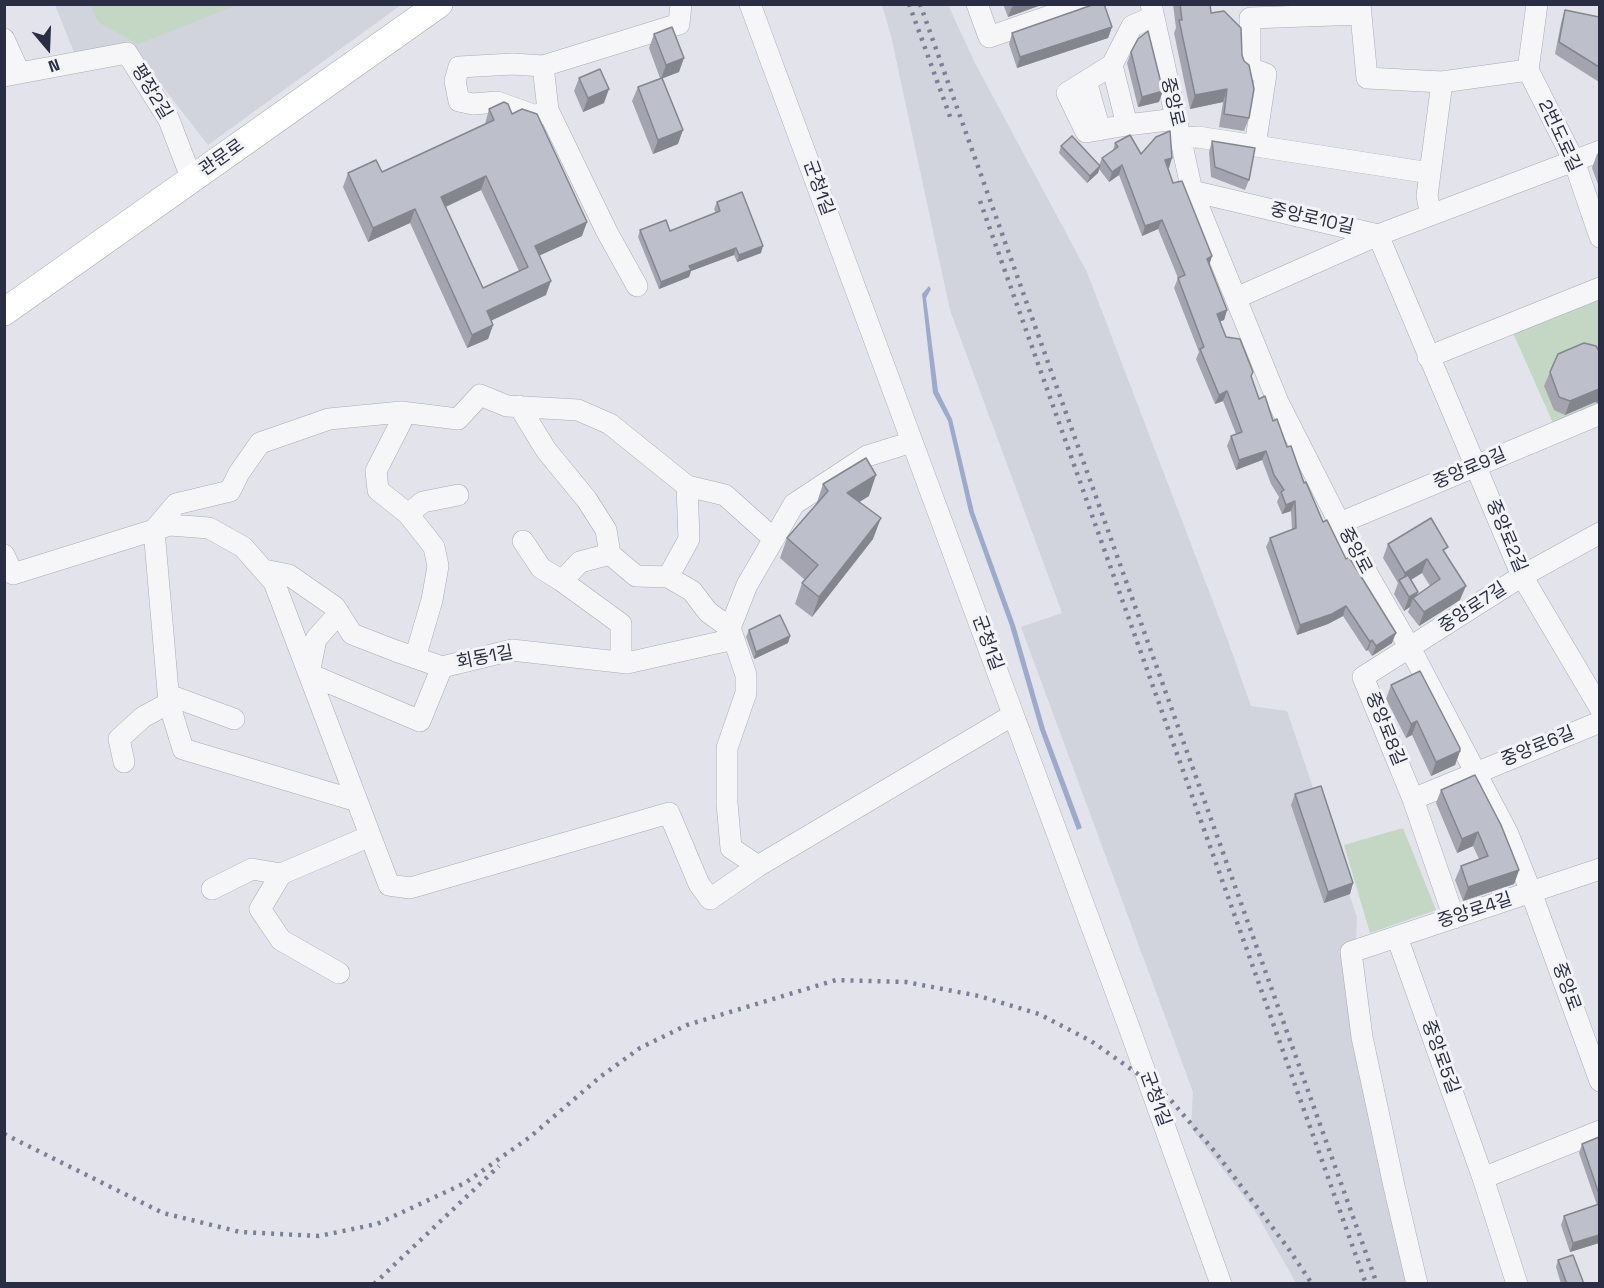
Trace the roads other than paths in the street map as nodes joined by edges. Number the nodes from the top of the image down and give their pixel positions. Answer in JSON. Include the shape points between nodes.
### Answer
{"nodes":[{"id":1,"x":439,"y":4,"type":"edge"},
{"id":2,"x":681,"y":4,"type":"edge"},
{"id":3,"x":750,"y":4,"type":"edge"},
{"id":4,"x":976,"y":4,"type":"edge"},
{"id":5,"x":1085,"y":4,"type":"edge"},
{"id":6,"x":1538,"y":4,"type":"edge"},
{"id":7,"x":1360,"y":9,"type":"edge"},
{"id":8,"x":1152,"y":11,"type":"edge"},
{"id":9,"x":4,"y":39,"type":"edge"},
{"id":10,"x":1112,"y":65,"type":"junction"},
{"id":11,"x":543,"y":66,"type":"junction"},
{"id":12,"x":1528,"y":70,"type":"junction"},
{"id":13,"x":12,"y":74,"type":"edge"},
{"id":14,"x":1442,"y":82,"type":"junction"},
{"id":15,"x":548,"y":110,"type":"junction"},
{"id":16,"x":1126,"y":125,"type":"junction"},
{"id":17,"x":1178,"y":128,"type":"junction"},
{"id":18,"x":1255,"y":146,"type":"junction"},
{"id":19,"x":1599,"y":151,"type":"edge"},
{"id":20,"x":1574,"y":161,"type":"junction"},
{"id":21,"x":1430,"y":173,"type":"junction"},
{"id":22,"x":192,"y":180,"type":"junction"},
{"id":23,"x":1192,"y":191,"type":"junction"},
{"id":24,"x":1431,"y":215,"type":"junction"},
{"id":25,"x":1378,"y":235,"type":"junction"},
{"id":26,"x":1599,"y":237,"type":"edge"},
{"id":27,"x":637,"y":286,"type":"dead end"},
{"id":28,"x":1599,"y":288,"type":"edge"},
{"id":29,"x":1236,"y":298,"type":"junction"},
{"id":30,"x":4,"y":312,"type":"edge"},
{"id":31,"x":1428,"y":357,"type":"junction"},
{"id":32,"x":519,"y":406,"type":"junction"},
{"id":33,"x":401,"y":412,"type":"junction"},
{"id":34,"x":1599,"y":414,"type":"edge"},
{"id":35,"x":912,"y":442,"type":"junction"},
{"id":36,"x":1476,"y":466,"type":"junction"},
{"id":37,"x":687,"y":486,"type":"junction"},
{"id":38,"x":458,"y":495,"type":"dead end"},
{"id":39,"x":408,"y":514,"type":"junction"},
{"id":40,"x":1340,"y":523,"type":"junction"},
{"id":41,"x":154,"y":530,"type":"junction"},
{"id":42,"x":1599,"y":534,"type":"edge"},
{"id":43,"x":774,"y":538,"type":"junction"},
{"id":44,"x":523,"y":542,"type":"dead end"},
{"id":45,"x":610,"y":554,"type":"junction"},
{"id":46,"x":4,"y":555,"type":"edge"},
{"id":47,"x":264,"y":570,"type":"junction"},
{"id":48,"x":1522,"y":576,"type":"junction"},
{"id":49,"x":669,"y":577,"type":"junction"},
{"id":50,"x":562,"y":581,"type":"junction"},
{"id":51,"x":339,"y":613,"type":"junction"},
{"id":52,"x":732,"y":634,"type":"junction"},
{"id":53,"x":1410,"y":648,"type":"junction"},
{"id":54,"x":415,"y":658,"type":"junction"},
{"id":55,"x":621,"y":662,"type":"junction"},
{"id":56,"x":442,"y":667,"type":"junction"},
{"id":57,"x":309,"y":674,"type":"junction"},
{"id":58,"x":169,"y":699,"type":"junction"},
{"id":59,"x":1599,"y":708,"type":"edge"},
{"id":60,"x":1013,"y":715,"type":"junction"},
{"id":61,"x":234,"y":719,"type":"dead end"},
{"id":62,"x":1599,"y":722,"type":"edge"},
{"id":63,"x":124,"y":762,"type":"dead end"},
{"id":64,"x":1477,"y":772,"type":"junction"},
{"id":65,"x":1413,"y":799,"type":"junction"},
{"id":66,"x":357,"y":801,"type":"junction"},
{"id":67,"x":370,"y":836,"type":"junction"},
{"id":68,"x":758,"y":866,"type":"junction"},
{"id":69,"x":1599,"y":869,"type":"edge"},
{"id":70,"x":281,"y":874,"type":"junction"},
{"id":71,"x":212,"y":889,"type":"dead end"},
{"id":72,"x":1531,"y":892,"type":"junction"},
{"id":73,"x":1454,"y":918,"type":"junction"},
{"id":74,"x":1397,"y":937,"type":"junction"},
{"id":75,"x":339,"y":973,"type":"dead end"},
{"id":76,"x":1599,"y":1081,"type":"edge"},
{"id":77,"x":1599,"y":1131,"type":"edge"},
{"id":78,"x":1483,"y":1178,"type":"junction"},
{"id":79,"x":1221,"y":1284,"type":"edge"},
{"id":80,"x":1417,"y":1284,"type":"edge"},
{"id":81,"x":1517,"y":1284,"type":"edge"}],
"edges":[{"from":1,"to":22,"type":"main road","name":"관문로"},
{"from":2,"to":11,"type":"street","via":[[679,24]]},
{"from":3,"to":35,"type":"street","name":"군청1길"},
{"from":4,"to":5,"type":"street","via":[[989,37]]},
{"from":6,"to":12,"type":"street"},
{"from":7,"to":14,"type":"street","via":[[1367,78]]},
{"from":7,"to":18,"type":"street","via":[[1250,18],[1250,68],[1266,74]]},
{"from":8,"to":10,"type":"street","via":[[1132,26]]},
{"from":8,"to":17,"type":"street","name":"중앙로"},
{"from":9,"to":13,"type":"street"},
{"from":10,"to":16,"type":"street"},
{"from":10,"to":16,"type":"street","via":[[1067,93],[1086,132]]},
{"from":11,"to":15,"type":"street"},
{"from":11,"to":15,"type":"street","via":[[459,67],[455,81],[459,102],[497,102],[536,116]]},
{"from":12,"to":14,"type":"street"},
{"from":12,"to":20,"type":"street","name":"2번도로길"},
{"from":13,"to":22,"type":"street","name":"평장2길","via":[[127,53],[169,120]]},
{"from":14,"to":21,"type":"street"},
{"from":15,"to":27,"type":"street"},
{"from":16,"to":17,"type":"street"},
{"from":17,"to":18,"type":"street","via":[[1198,137]]},
{"from":17,"to":23,"type":"street","name":"중앙로"},
{"from":18,"to":21,"type":"street"},
{"from":19,"to":20,"type":"street","name":"중앙로10길"},
{"from":20,"to":24,"type":"street","name":"중앙로10길"},
{"from":20,"to":26,"type":"street","name":"2번도로길"},
{"from":21,"to":24,"type":"street","via":[[1427,196]]},
{"from":22,"to":30,"type":"main road","name":"관문로"},
{"from":23,"to":25,"type":"street","name":"중앙로10길"},
{"from":23,"to":29,"type":"street","name":"중앙로"},
{"from":24,"to":25,"type":"street","name":"중앙로10길"},
{"from":25,"to":29,"type":"street"},
{"from":25,"to":31,"type":"street","name":"중앙로2길"},
{"from":28,"to":31,"type":"street"},
{"from":29,"to":40,"type":"street","name":"중앙로","via":[[1278,402]]},
{"from":31,"to":36,"type":"street","name":"중앙로2길"},
{"from":32,"to":33,"type":"street","via":[[507,406],[480,395],[458,419]]},
{"from":32,"to":37,"type":"street","via":[[578,410],[610,424]]},
{"from":32,"to":45,"type":"street","via":[[546,450],[606,530]]},
{"from":33,"to":39,"type":"street","via":[[376,471],[378,490]]},
{"from":33,"to":41,"type":"street","via":[[329,419],[260,443],[230,490],[176,504]]},
{"from":34,"to":36,"type":"street","name":"중앙로9길"},
{"from":35,"to":43,"type":"street","via":[[867,456],[794,504]]},
{"from":35,"to":60,"type":"street","name":"군청1길"},
{"from":36,"to":40,"type":"street","name":"중앙로9길"},
{"from":36,"to":48,"type":"street","name":"중앙로2길"},
{"from":37,"to":43,"type":"street","via":[[725,495]]},
{"from":37,"to":49,"type":"street","via":[[689,540]]},
{"from":38,"to":39,"type":"street","via":[[423,502]]},
{"from":39,"to":54,"type":"street","via":[[434,547],[438,566]]},
{"from":40,"to":53,"type":"street","name":"중앙로"},
{"from":41,"to":46,"type":"street","via":[[14,574]]},
{"from":41,"to":47,"type":"street","via":[[170,525],[209,528],[243,548]]},
{"from":41,"to":58,"type":"street"},
{"from":42,"to":48,"type":"street","name":"중앙로7길"},
{"from":43,"to":52,"type":"street","via":[[747,585]]},
{"from":44,"to":50,"type":"street","via":[[541,568]]},
{"from":45,"to":49,"type":"street","via":[[636,576]]},
{"from":45,"to":50,"type":"street","via":[[580,562]]},
{"from":47,"to":51,"type":"street","name":"회동1길","via":[[289,574]]},
{"from":47,"to":57,"type":"street","via":[[274,582]]},
{"from":48,"to":53,"type":"street","name":"중앙로7길"},
{"from":48,"to":59,"type":"street","name":"중앙로2길"},
{"from":49,"to":52,"type":"street","via":[[692,591]]},
{"from":50,"to":55,"type":"street","via":[[621,624]]},
{"from":51,"to":54,"type":"street","name":"회동1길","via":[[352,634]]},
{"from":51,"to":57,"type":"street","via":[[316,639]]},
{"from":52,"to":55,"type":"street","name":"회동1길"},
{"from":52,"to":68,"type":"street","via":[[746,675],[746,693],[727,748],[731,848]]},
{"from":53,"to":64,"type":"street","name":"중앙로"},
{"from":53,"to":65,"type":"street","name":"중앙로8길","via":[[1364,677]]},
{"from":54,"to":56,"type":"street","name":"회동1길"},
{"from":55,"to":56,"type":"street","name":"회동1길","via":[[512,650]]},
{"from":56,"to":57,"type":"street","via":[[420,721]]},
{"from":57,"to":66,"type":"street"},
{"from":58,"to":61,"type":"street"},
{"from":58,"to":63,"type":"street","via":[[119,739]]},
{"from":58,"to":66,"type":"street","via":[[183,749]]},
{"from":60,"to":68,"type":"street"},
{"from":60,"to":79,"type":"street","name":"군청1길"},
{"from":62,"to":64,"type":"street","name":"중앙로6길"},
{"from":64,"to":65,"type":"street","name":"중앙로6길"},
{"from":64,"to":72,"type":"street","name":"중앙로"},
{"from":65,"to":73,"type":"street"},
{"from":66,"to":67,"type":"street"},
{"from":67,"to":68,"type":"street","via":[[389,885],[410,888],[669,813],[699,884],[710,899]]},
{"from":67,"to":70,"type":"street"},
{"from":69,"to":72,"type":"street","name":"중앙로4길"},
{"from":70,"to":71,"type":"street","via":[[252,869]]},
{"from":70,"to":75,"type":"street","via":[[260,909],[281,940]]},
{"from":72,"to":73,"type":"street","name":"중앙로4길"},
{"from":72,"to":76,"type":"street","name":"중앙로"},
{"from":73,"to":74,"type":"street","name":"중앙로4길"},
{"from":74,"to":78,"type":"street","name":"중앙로5길"},
{"from":74,"to":80,"type":"street","name":"중앙로4길","via":[[1351,952],[1362,1036]]},
{"from":77,"to":78,"type":"street"},
{"from":78,"to":81,"type":"street","name":"중앙로5길"}]}
